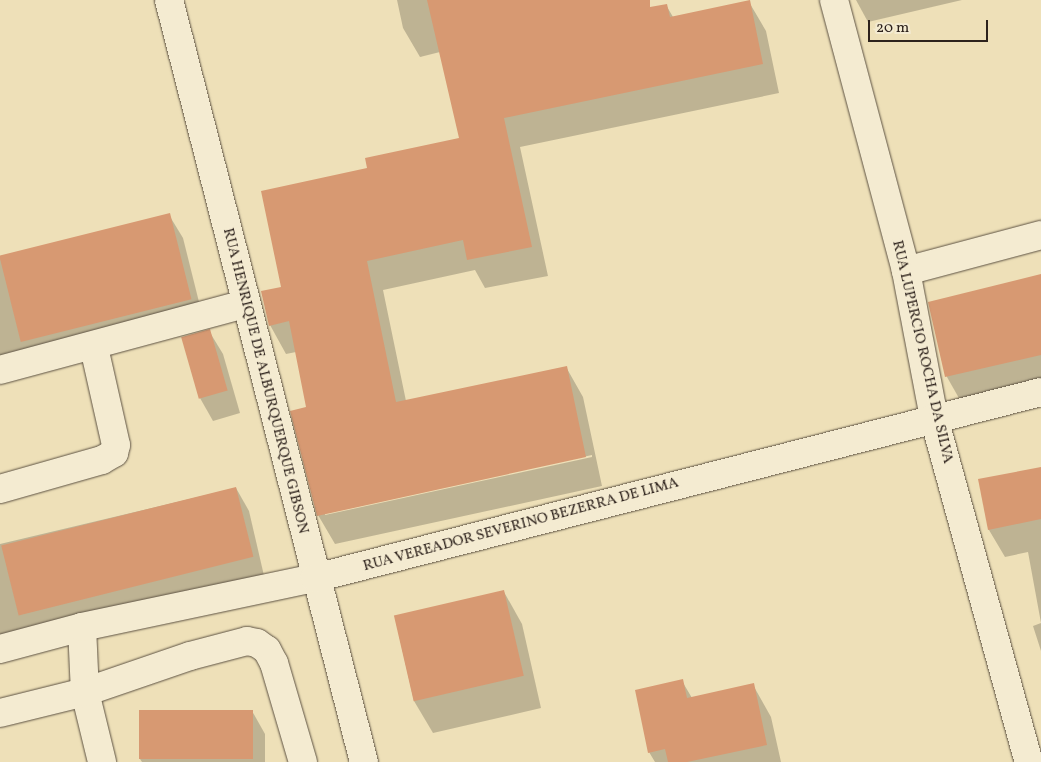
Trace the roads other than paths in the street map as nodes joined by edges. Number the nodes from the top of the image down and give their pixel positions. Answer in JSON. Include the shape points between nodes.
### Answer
{"nodes":[{"id":1,"x":169,"y":0,"type":"edge"},
{"id":2,"x":834,"y":0,"type":"edge"},
{"id":3,"x":1041,"y":234,"type":"edge"},
{"id":4,"x":906,"y":271,"type":"junction"},
{"id":5,"x":244,"y":304,"type":"junction"},
{"id":6,"x":94,"y":347,"type":"junction"},
{"id":7,"x":0,"y":370,"type":"edge"},
{"id":8,"x":1041,"y":392,"type":"edge"},
{"id":9,"x":934,"y":418,"type":"junction"},
{"id":10,"x":0,"y":489,"type":"edge"},
{"id":11,"x":315,"y":578,"type":"junction"},
{"id":12,"x":82,"y":627,"type":"junction"},
{"id":13,"x":0,"y":649,"type":"edge"},
{"id":14,"x":85,"y":692,"type":"junction"},
{"id":15,"x":0,"y":713,"type":"edge"},
{"id":16,"x":102,"y":762,"type":"edge"},
{"id":17,"x":303,"y":762,"type":"edge"},
{"id":18,"x":364,"y":762,"type":"edge"},
{"id":19,"x":1028,"y":762,"type":"edge"}],
"edges":[{"from":1,"to":5,"type":"street","name":"RUA HENRIQUE DE ALBURQUERQUE GIBSON"},
{"from":2,"to":4,"type":"street","name":"RUA LUPERCIO ROCHA DA SILVA"},
{"from":3,"to":4,"type":"street"},
{"from":4,"to":9,"type":"street","name":"RUA LUPERCIO ROCHA DA SILVA"},
{"from":5,"to":6,"type":"street"},
{"from":5,"to":11,"type":"street","name":"RUA HENRIQUE DE ALBURQUERQUE GIBSON"},
{"from":6,"to":7,"type":"street"},
{"from":6,"to":10,"type":"street","via":[[116,445],[114,453],[102,460]]},
{"from":8,"to":9,"type":"street","name":"RUA VEREADOR SEVERINO BEZERRA DE LIMA"},
{"from":9,"to":11,"type":"street","name":"RUA VEREADOR SEVERINO BEZERRA DE LIMA"},
{"from":9,"to":19,"type":"street","name":"RUA LUPERCIO ROCHA DA SILVA"},
{"from":11,"to":12,"type":"street","name":"RUA VEREADOR SEVERINO BEZERRA DE LIMA"},
{"from":11,"to":18,"type":"street","name":"RUA HENRIQUE DE ALBURQUERQUE GIBSON"},
{"from":12,"to":13,"type":"street","name":"RUA VEREADOR SEVERINO BEZERRA DE LIMA"},
{"from":12,"to":14,"type":"street"},
{"from":14,"to":15,"type":"street"},
{"from":14,"to":16,"type":"street"},
{"from":14,"to":17,"type":"street","via":[[190,656],[247,641],[256,642],[267,650],[274,663]]}]}
